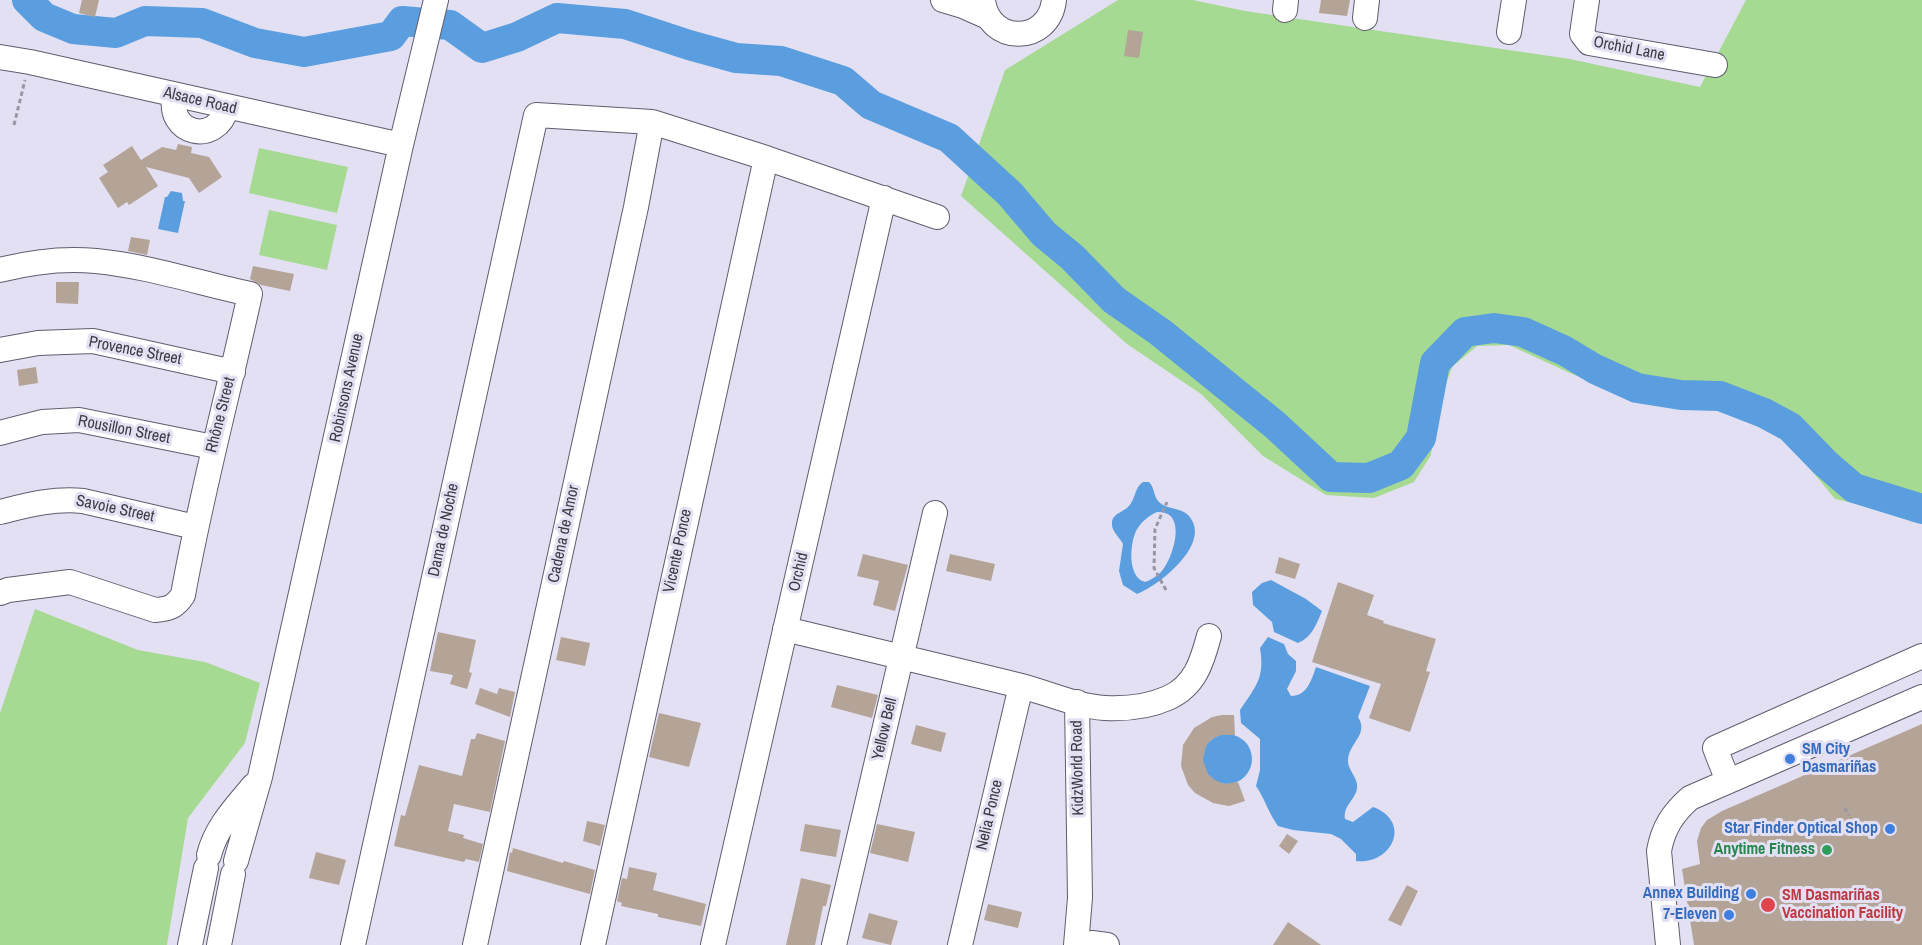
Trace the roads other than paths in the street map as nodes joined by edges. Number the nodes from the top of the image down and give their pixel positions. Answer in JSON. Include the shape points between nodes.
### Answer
{"nodes":[{"id":1,"x":436,"y":0,"type":"edge"},
{"id":2,"x":943,"y":0,"type":"edge"},
{"id":3,"x":1054,"y":0,"type":"edge"},
{"id":4,"x":1514,"y":0,"type":"edge"},
{"id":5,"x":1587,"y":0,"type":"edge"},
{"id":6,"x":986,"y":8,"type":"edge"},
{"id":7,"x":1509,"y":32,"type":"dead end"},
{"id":8,"x":0,"y":57,"type":"edge"},
{"id":9,"x":1715,"y":65,"type":"dead end"},
{"id":10,"x":652,"y":122,"type":"junction"},
{"id":11,"x":401,"y":145,"type":"junction"},
{"id":12,"x":765,"y":158,"type":"junction"},
{"id":13,"x":884,"y":198,"type":"junction"},
{"id":14,"x":937,"y":217,"type":"dead end"},
{"id":15,"x":0,"y":270,"type":"edge"},
{"id":16,"x":0,"y":350,"type":"edge"},
{"id":17,"x":233,"y":372,"type":"junction"},
{"id":18,"x":0,"y":432,"type":"edge"},
{"id":19,"x":213,"y":447,"type":"junction"},
{"id":20,"x":0,"y":512,"type":"edge"},
{"id":21,"x":935,"y":513,"type":"dead end"},
{"id":22,"x":195,"y":527,"type":"junction"},
{"id":23,"x":0,"y":593,"type":"edge"},
{"id":24,"x":785,"y":629,"type":"junction"},
{"id":25,"x":1209,"y":636,"type":"dead end"},
{"id":26,"x":1922,"y":656,"type":"edge"},
{"id":27,"x":902,"y":657,"type":"junction"},
{"id":28,"x":1021,"y":686,"type":"junction"},
{"id":29,"x":1922,"y":697,"type":"edge"},
{"id":30,"x":1077,"y":702,"type":"junction"},
{"id":31,"x":260,"y":777,"type":"junction"},
{"id":32,"x":1728,"y":782,"type":"junction"},
{"id":33,"x":194,"y":944,"type":"edge"},
{"id":34,"x":219,"y":945,"type":"edge"},
{"id":35,"x":352,"y":945,"type":"edge"},
{"id":36,"x":475,"y":945,"type":"edge"},
{"id":37,"x":593,"y":945,"type":"edge"},
{"id":38,"x":713,"y":945,"type":"edge"},
{"id":39,"x":834,"y":945,"type":"edge"},
{"id":40,"x":960,"y":945,"type":"edge"},
{"id":41,"x":1090,"y":945,"type":"edge"},
{"id":42,"x":1668,"y":945,"type":"edge"}],
"edges":[{"from":1,"to":11,"type":"street","name":"Robinsons Avenue"},
{"from":2,"to":6,"type":"street"},
{"from":3,"to":6,"type":"street","via":[[1048,19],[1029,33],[1006,32],[996,26]]},
{"from":4,"to":7,"type":"street"},
{"from":5,"to":9,"type":"street","name":"Orchid Lane","via":[[1582,34],[1589,43]]},
{"from":8,"to":11,"type":"street","name":"Alsace Road"},
{"from":10,"to":12,"type":"street"},
{"from":10,"to":35,"type":"street","name":"Dama de Noche","via":[[536,115]]},
{"from":10,"to":36,"type":"street","name":"Cadena de Amor"},
{"from":11,"to":31,"type":"street","name":"Robinsons Avenue"},
{"from":12,"to":13,"type":"street"},
{"from":12,"to":37,"type":"street","name":"Vicente Ponce"},
{"from":13,"to":14,"type":"street"},
{"from":13,"to":24,"type":"street","name":"Orchid"},
{"from":15,"to":17,"type":"street","name":"Rhône Street","via":[[46,261],[96,261],[250,294]]},
{"from":16,"to":17,"type":"street","name":"Provence Street","via":[[38,343],[93,341]]},
{"from":17,"to":19,"type":"street","name":"Rhône Street"},
{"from":18,"to":19,"type":"street","name":"Rousillon Street","via":[[42,422],[79,420]]},
{"from":19,"to":22,"type":"street","name":"Rhône Street"},
{"from":20,"to":22,"type":"street","name":"Savoie Street","via":[[50,500],[75,500]]},
{"from":21,"to":27,"type":"street","name":"Yellow Bell"},
{"from":22,"to":23,"type":"street","name":"Rhône Street","via":[[183,595],[175,606],[155,610],[70,582]]},
{"from":24,"to":27,"type":"street"},
{"from":24,"to":38,"type":"street","name":"Orchid"},
{"from":25,"to":30,"type":"street","name":"KidzWorld Road","via":[[1195,675],[1170,697],[1123,708]]},
{"from":26,"to":32,"type":"street","via":[[1715,748]]},
{"from":27,"to":28,"type":"street"},
{"from":27,"to":39,"type":"street","name":"Yellow Bell"},
{"from":28,"to":30,"type":"street"},
{"from":28,"to":40,"type":"street","name":"Nelia Ponce"},
{"from":29,"to":32,"type":"street"},
{"from":30,"to":41,"type":"street","name":"KidzWorld Road","via":[[1080,898]]},
{"from":31,"to":33,"type":"street","name":"Robinsons Avenue","via":[[213,840]]},
{"from":31,"to":34,"type":"street","name":"Robinsons Avenue","via":[[234,867]]},
{"from":32,"to":42,"type":"street","via":[[1690,798],[1677,810],[1662,837],[1659,850]]}]}
